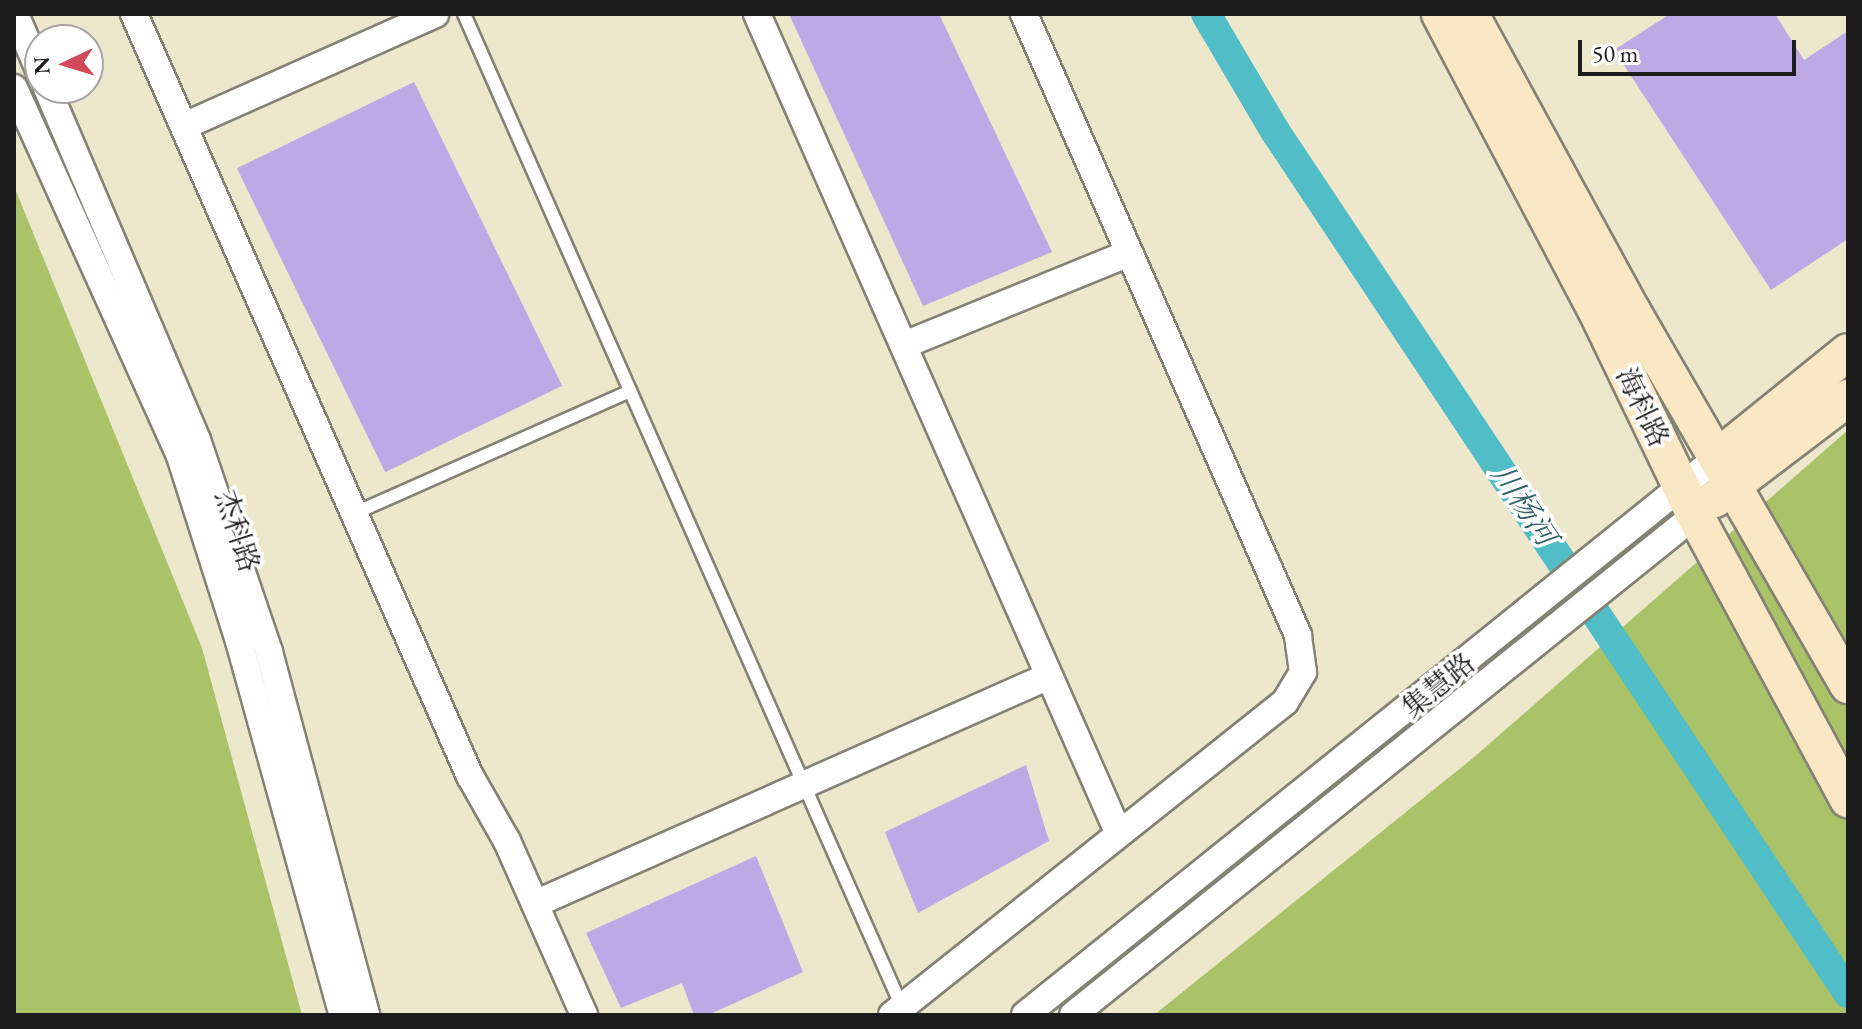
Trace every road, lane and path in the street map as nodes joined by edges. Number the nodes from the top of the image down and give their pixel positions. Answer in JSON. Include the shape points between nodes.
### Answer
{"nodes":[{"id":1,"x":15,"y":14,"type":"edge"},
{"id":2,"x":134,"y":14,"type":"edge"},
{"id":3,"x":435,"y":14,"type":"edge"},
{"id":4,"x":464,"y":14,"type":"edge"},
{"id":5,"x":757,"y":14,"type":"edge"},
{"id":6,"x":1024,"y":14,"type":"edge"},
{"id":7,"x":1440,"y":14,"type":"edge"},
{"id":8,"x":1470,"y":14,"type":"edge"},
{"id":9,"x":24,"y":35,"type":"edge"},
{"id":10,"x":14,"y":88,"type":"edge"},
{"id":11,"x":54,"y":104,"type":"edge"},
{"id":12,"x":184,"y":126,"type":"junction"},
{"id":13,"x":1129,"y":253,"type":"junction"},
{"id":14,"x":904,"y":345,"type":"junction"},
{"id":15,"x":1848,"y":352,"type":"edge"},
{"id":16,"x":630,"y":391,"type":"junction"},
{"id":17,"x":1848,"y":398,"type":"edge"},
{"id":18,"x":1726,"y":470,"type":"junction"},
{"id":19,"x":1689,"y":502,"type":"junction"},
{"id":20,"x":355,"y":513,"type":"junction"},
{"id":21,"x":1049,"y":676,"type":"junction"},
{"id":22,"x":1848,"y":685,"type":"edge"},
{"id":23,"x":804,"y":785,"type":"junction"},
{"id":24,"x":1848,"y":799,"type":"edge"},
{"id":25,"x":1119,"y":834,"type":"junction"},
{"id":26,"x":535,"y":904,"type":"junction"},
{"id":27,"x":897,"y":1011,"type":"edge"},
{"id":28,"x":343,"y":1015,"type":"edge"},
{"id":29,"x":366,"y":1015,"type":"edge"},
{"id":30,"x":584,"y":1015,"type":"edge"},
{"id":31,"x":1025,"y":1015,"type":"edge"},
{"id":32,"x":1073,"y":1015,"type":"edge"}],
"edges":[{"from":1,"to":9,"type":"street"},
{"from":2,"to":12,"type":"street"},
{"from":3,"to":12,"type":"street"},
{"from":4,"to":16,"type":"lane"},
{"from":5,"to":14,"type":"street"},
{"from":6,"to":13,"type":"street"},
{"from":7,"to":19,"type":"street","name":"海科路","via":[[1601,320]]},
{"from":8,"to":18,"type":"street","name":"海科路"},
{"from":10,"to":28,"type":"street","name":"杰科路","via":[[180,456],[239,641]]},
{"from":11,"to":29,"type":"street","name":"杰科路","via":[[197,440],[269,652]]},
{"from":12,"to":20,"type":"street"},
{"from":13,"to":14,"type":"street"},
{"from":13,"to":25,"type":"street","via":[[1298,635],[1303,672],[1285,702]]},
{"from":14,"to":21,"type":"street"},
{"from":15,"to":18,"type":"street","name":"集慧路"},
{"from":16,"to":20,"type":"lane"},
{"from":16,"to":23,"type":"lane"},
{"from":17,"to":18,"type":"street","name":"集慧路"},
{"from":18,"to":19,"type":"street","name":"集慧路"},
{"from":18,"to":22,"type":"street","name":"海科路"},
{"from":19,"to":24,"type":"street","name":"海科路"},
{"from":19,"to":31,"type":"street","name":"集慧路","via":[[1606,548]]},
{"from":19,"to":32,"type":"street","name":"集慧路","via":[[1625,572]]},
{"from":20,"to":26,"type":"street","via":[[470,776]]},
{"from":21,"to":23,"type":"street"},
{"from":21,"to":25,"type":"street"},
{"from":23,"to":26,"type":"street"},
{"from":23,"to":27,"type":"lane"},
{"from":25,"to":27,"type":"street"},
{"from":26,"to":30,"type":"street"}]}
